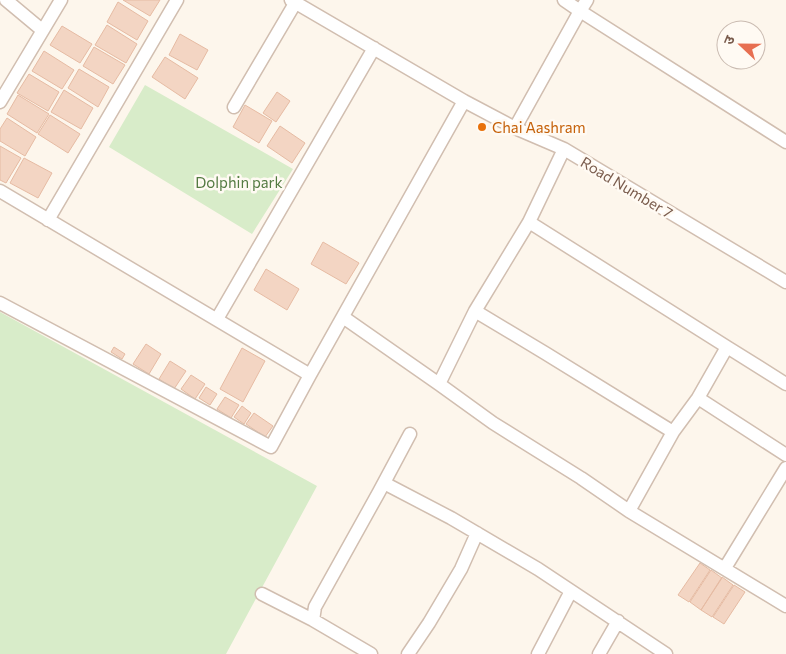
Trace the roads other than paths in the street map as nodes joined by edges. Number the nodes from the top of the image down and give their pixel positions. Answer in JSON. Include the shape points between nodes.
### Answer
{"nodes":[{"id":1,"x":6,"y":0,"type":"edge"},
{"id":2,"x":61,"y":0,"type":"edge"},
{"id":3,"x":177,"y":0,"type":"edge"},
{"id":4,"x":564,"y":0,"type":"edge"},
{"id":5,"x":295,"y":1,"type":"edge"},
{"id":6,"x":583,"y":5,"type":"edge"},
{"id":7,"x":42,"y":30,"type":"junction"},
{"id":8,"x":374,"y":48,"type":"junction"},
{"id":9,"x":464,"y":101,"type":"junction"},
{"id":10,"x":0,"y":102,"type":"edge"},
{"id":11,"x":234,"y":107,"type":"dead end"},
{"id":12,"x":515,"y":128,"type":"junction"},
{"id":13,"x":786,"y":142,"type":"edge"},
{"id":14,"x":564,"y":149,"type":"junction"},
{"id":15,"x":0,"y":191,"type":"edge"},
{"id":16,"x":48,"y":220,"type":"junction"},
{"id":17,"x":529,"y":222,"type":"junction"},
{"id":18,"x":786,"y":282,"type":"edge"},
{"id":19,"x":0,"y":303,"type":"edge"},
{"id":20,"x":475,"y":311,"type":"junction"},
{"id":21,"x":343,"y":317,"type":"junction"},
{"id":22,"x":217,"y":319,"type":"junction"},
{"id":23,"x":727,"y":347,"type":"junction"},
{"id":24,"x":310,"y":375,"type":"junction"},
{"id":25,"x":439,"y":384,"type":"junction"},
{"id":26,"x":786,"y":384,"type":"edge"},
{"id":27,"x":698,"y":398,"type":"junction"},
{"id":28,"x":673,"y":432,"type":"junction"},
{"id":29,"x":410,"y":434,"type":"dead end"},
{"id":30,"x":786,"y":455,"type":"edge"},
{"id":31,"x":786,"y":468,"type":"edge"},
{"id":32,"x":384,"y":482,"type":"junction"},
{"id":33,"x":629,"y":511,"type":"junction"},
{"id":34,"x":477,"y":534,"type":"junction"},
{"id":35,"x":725,"y":568,"type":"junction"},
{"id":36,"x":571,"y":591,"type":"junction"},
{"id":37,"x":262,"y":594,"type":"dead end"},
{"id":38,"x":786,"y":606,"type":"edge"},
{"id":39,"x":313,"y":620,"type":"junction"},
{"id":40,"x":618,"y":621,"type":"junction"},
{"id":41,"x":371,"y":654,"type":"edge"},
{"id":42,"x":408,"y":654,"type":"edge"},
{"id":43,"x":538,"y":654,"type":"edge"},
{"id":44,"x":599,"y":654,"type":"edge"},
{"id":45,"x":666,"y":654,"type":"edge"}],
"edges":[{"from":1,"to":7,"type":"street"},
{"from":2,"to":7,"type":"street"},
{"from":3,"to":16,"type":"street"},
{"from":4,"to":6,"type":"street"},
{"from":5,"to":8,"type":"street","name":"Road Number 7"},
{"from":5,"to":11,"type":"street"},
{"from":6,"to":12,"type":"street"},
{"from":6,"to":13,"type":"street"},
{"from":7,"to":10,"type":"street"},
{"from":8,"to":9,"type":"street","name":"Road Number 7"},
{"from":8,"to":22,"type":"street"},
{"from":9,"to":12,"type":"street","name":"Road Number 7"},
{"from":9,"to":21,"type":"street"},
{"from":12,"to":14,"type":"street","name":"Road Number 7"},
{"from":14,"to":17,"type":"street"},
{"from":14,"to":18,"type":"street","name":"Road Number 7"},
{"from":15,"to":16,"type":"street"},
{"from":16,"to":22,"type":"street"},
{"from":17,"to":20,"type":"street"},
{"from":17,"to":23,"type":"street"},
{"from":19,"to":24,"type":"street","via":[[271,447]]},
{"from":20,"to":25,"type":"street"},
{"from":20,"to":28,"type":"street"},
{"from":21,"to":24,"type":"street"},
{"from":21,"to":25,"type":"street"},
{"from":22,"to":24,"type":"street"},
{"from":23,"to":26,"type":"street"},
{"from":23,"to":27,"type":"street"},
{"from":25,"to":33,"type":"street"},
{"from":27,"to":28,"type":"street"},
{"from":27,"to":30,"type":"street"},
{"from":28,"to":33,"type":"street"},
{"from":29,"to":32,"type":"street"},
{"from":31,"to":35,"type":"street"},
{"from":32,"to":34,"type":"street"},
{"from":32,"to":39,"type":"street","via":[[315,607]]},
{"from":33,"to":35,"type":"street"},
{"from":34,"to":36,"type":"street"},
{"from":34,"to":42,"type":"street","via":[[461,569]]},
{"from":35,"to":38,"type":"street"},
{"from":36,"to":40,"type":"street"},
{"from":36,"to":43,"type":"street"},
{"from":37,"to":39,"type":"street"},
{"from":39,"to":41,"type":"street"},
{"from":40,"to":44,"type":"street"},
{"from":40,"to":45,"type":"street"}]}
